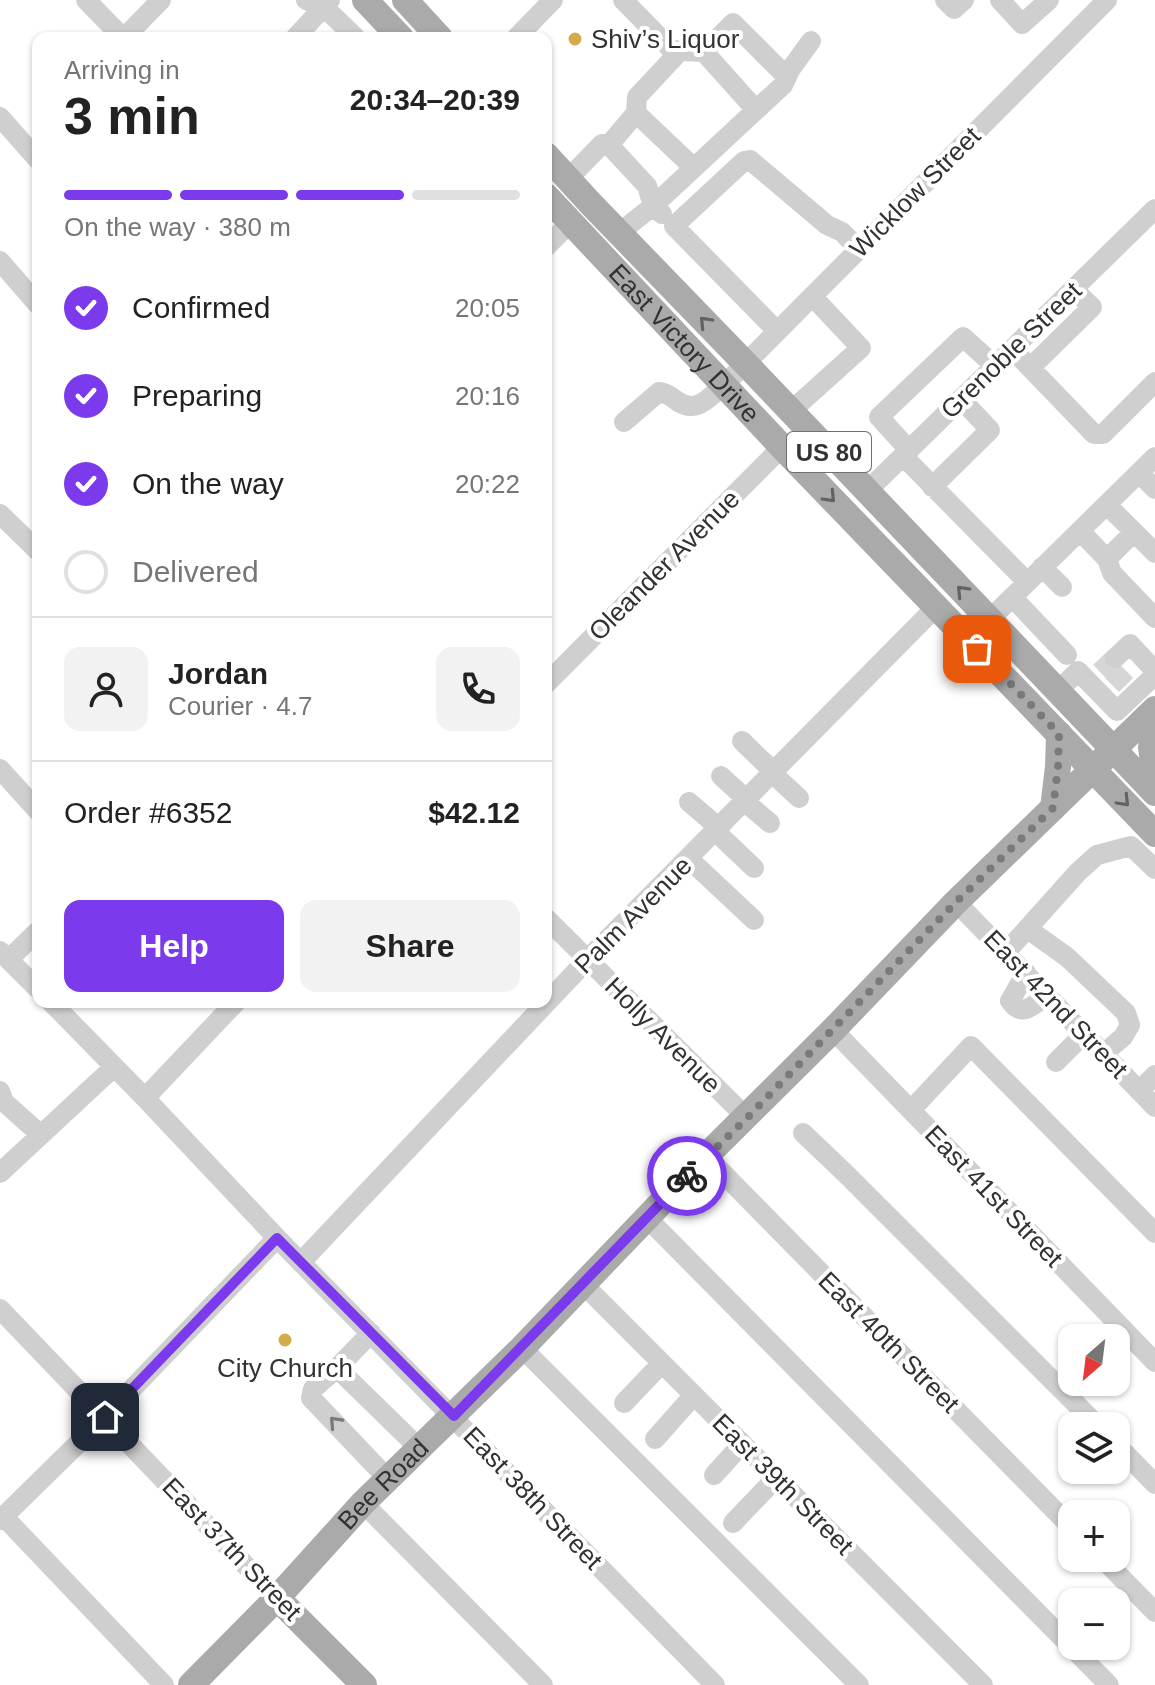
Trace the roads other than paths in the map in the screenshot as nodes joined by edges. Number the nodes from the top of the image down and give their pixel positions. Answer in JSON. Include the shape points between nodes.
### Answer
{"nodes":[{"id":1,"x":86,"y":0,"type":"edge"},
{"id":2,"x":161,"y":0,"type":"edge"},
{"id":3,"x":365,"y":0,"type":"edge"},
{"id":4,"x":405,"y":0,"type":"edge"},
{"id":5,"x":415,"y":0,"type":"edge"},
{"id":6,"x":623,"y":0,"type":"edge"},
{"id":7,"x":945,"y":0,"type":"edge"},
{"id":8,"x":964,"y":0,"type":"edge"},
{"id":9,"x":1000,"y":0,"type":"edge"},
{"id":10,"x":1049,"y":0,"type":"edge"},
{"id":11,"x":320,"y":2,"type":"edge"},
{"id":12,"x":1100,"y":2,"type":"edge"},
{"id":13,"x":542,"y":4,"type":"edge"},
{"id":14,"x":117,"y":32,"type":"edge"},
{"id":15,"x":129,"y":32,"type":"edge"},
{"id":16,"x":299,"y":32,"type":"edge"},
{"id":17,"x":350,"y":32,"type":"edge"},
{"id":18,"x":395,"y":32,"type":"edge"},
{"id":19,"x":435,"y":32,"type":"edge"},
{"id":20,"x":435,"y":32,"type":"edge"},
{"id":21,"x":521,"y":32,"type":"edge"},
{"id":22,"x":811,"y":41,"type":"dead end"},
{"id":23,"x":680,"y":51,"type":"junction"},
{"id":24,"x":704,"y":52,"type":"junction"},
{"id":25,"x":787,"y":77,"type":"junction"},
{"id":26,"x":756,"y":110,"type":"junction"},
{"id":27,"x":636,"y":113,"type":"junction"},
{"id":28,"x":0,"y":117,"type":"edge"},
{"id":29,"x":609,"y":145,"type":"junction"},
{"id":30,"x":32,"y":153,"type":"edge"},
{"id":31,"x":552,"y":162,"type":"edge"},
{"id":32,"x":694,"y":168,"type":"junction"},
{"id":33,"x":568,"y":179,"type":"junction"},
{"id":34,"x":552,"y":203,"type":"edge"},
{"id":35,"x":653,"y":206,"type":"junction"},
{"id":36,"x":1155,"y":209,"type":"edge"},
{"id":37,"x":570,"y":223,"type":"junction"},
{"id":38,"x":674,"y":226,"type":"junction"},
{"id":39,"x":619,"y":233,"type":"junction"},
{"id":40,"x":552,"y":241,"type":"edge"},
{"id":41,"x":859,"y":249,"type":"junction"},
{"id":42,"x":0,"y":261,"type":"edge"},
{"id":43,"x":1073,"y":289,"type":"junction"},
{"id":44,"x":812,"y":296,"type":"junction"},
{"id":45,"x":32,"y":298,"type":"edge"},
{"id":46,"x":777,"y":331,"type":"junction"},
{"id":47,"x":1012,"y":349,"type":"junction"},
{"id":48,"x":745,"y":363,"type":"junction"},
{"id":49,"x":995,"y":366,"type":"junction"},
{"id":50,"x":1030,"y":368,"type":"junction"},
{"id":51,"x":1155,"y":382,"type":"edge"},
{"id":52,"x":724,"y":385,"type":"junction"},
{"id":53,"x":961,"y":399,"type":"junction"},
{"id":54,"x":791,"y":411,"type":"junction"},
{"id":55,"x":624,"y":422,"type":"dead end"},
{"id":56,"x":782,"y":447,"type":"junction"},
{"id":57,"x":906,"y":453,"type":"junction"},
{"id":58,"x":1155,"y":457,"type":"edge"},
{"id":59,"x":1139,"y":473,"type":"junction"},
{"id":60,"x":932,"y":487,"type":"junction"},
{"id":61,"x":1155,"y":489,"type":"edge"},
{"id":62,"x":867,"y":491,"type":"junction"},
{"id":63,"x":1107,"y":505,"type":"junction"},
{"id":64,"x":0,"y":514,"type":"edge"},
{"id":65,"x":1080,"y":531,"type":"junction"},
{"id":66,"x":1134,"y":532,"type":"junction"},
{"id":67,"x":32,"y":545,"type":"edge"},
{"id":68,"x":1155,"y":553,"type":"edge"},
{"id":69,"x":1107,"y":559,"type":"junction"},
{"id":70,"x":1042,"y":567,"type":"junction"},
{"id":71,"x":1027,"y":582,"type":"junction"},
{"id":72,"x":1062,"y":587,"type":"dead end"},
{"id":73,"x":1012,"y":597,"type":"junction"},
{"id":74,"x":936,"y":607,"type":"junction"},
{"id":75,"x":1155,"y":618,"type":"edge"},
{"id":76,"x":990,"y":619,"type":"junction"},
{"id":77,"x":1067,"y":655,"type":"dead end"},
{"id":78,"x":1120,"y":676,"type":"edge"},
{"id":79,"x":552,"y":678,"type":"edge"},
{"id":80,"x":1058,"y":691,"type":"junction"},
{"id":81,"x":1155,"y":709,"type":"edge"},
{"id":82,"x":1084,"y":718,"type":"junction"},
{"id":83,"x":1155,"y":732,"type":"edge"},
{"id":84,"x":1059,"y":734,"type":"junction"},
{"id":85,"x":742,"y":741,"type":"dead end"},
{"id":86,"x":1113,"y":749,"type":"junction"},
{"id":87,"x":0,"y":769,"type":"edge"},
{"id":88,"x":1092,"y":769,"type":"junction"},
{"id":89,"x":773,"y":772,"type":"junction"},
{"id":90,"x":721,"y":776,"type":"dead end"},
{"id":91,"x":1155,"y":778,"type":"edge"},
{"id":92,"x":1155,"y":793,"type":"edge"},
{"id":93,"x":799,"y":798,"type":"dead end"},
{"id":94,"x":745,"y":800,"type":"junction"},
{"id":95,"x":689,"y":802,"type":"dead end"},
{"id":96,"x":32,"y":804,"type":"edge"},
{"id":97,"x":1053,"y":808,"type":"junction"},
{"id":98,"x":770,"y":823,"type":"dead end"},
{"id":99,"x":717,"y":829,"type":"junction"},
{"id":100,"x":1148,"y":839,"type":"edge"},
{"id":101,"x":688,"y":858,"type":"junction"},
{"id":102,"x":754,"y":868,"type":"dead end"},
{"id":103,"x":1155,"y":869,"type":"edge"},
{"id":104,"x":956,"y":902,"type":"junction"},
{"id":105,"x":754,"y":920,"type":"dead end"},
{"id":106,"x":552,"y":924,"type":"edge"},
{"id":107,"x":1026,"y":930,"type":"junction"},
{"id":108,"x":32,"y":935,"type":"edge"},
{"id":109,"x":1006,"y":952,"type":"junction"},
{"id":110,"x":4,"y":955,"type":"edge"},
{"id":111,"x":587,"y":960,"type":"junction"},
{"id":112,"x":1026,"y":973,"type":"junction"},
{"id":113,"x":32,"y":983,"type":"edge"},
{"id":114,"x":1047,"y":995,"type":"junction"},
{"id":115,"x":552,"y":997,"type":"edge"},
{"id":116,"x":57,"y":1008,"type":"edge"},
{"id":117,"x":230,"y":1008,"type":"edge"},
{"id":118,"x":542,"y":1008,"type":"edge"},
{"id":119,"x":833,"y":1030,"type":"junction"},
{"id":120,"x":1084,"y":1034,"type":"junction"},
{"id":121,"x":1103,"y":1054,"type":"junction"},
{"id":122,"x":1056,"y":1062,"type":"dead end"},
{"id":123,"x":114,"y":1067,"type":"junction"},
{"id":124,"x":1155,"y":1075,"type":"edge"},
{"id":125,"x":0,"y":1091,"type":"edge"},
{"id":126,"x":1139,"y":1091,"type":"junction"},
{"id":127,"x":145,"y":1098,"type":"junction"},
{"id":128,"x":1155,"y":1107,"type":"edge"},
{"id":129,"x":911,"y":1110,"type":"junction"},
{"id":130,"x":747,"y":1118,"type":"junction"},
{"id":131,"x":803,"y":1133,"type":"dead end"},
{"id":132,"x":41,"y":1135,"type":"junction"},
{"id":133,"x":706,"y":1156,"type":"junction"},
{"id":134,"x":0,"y":1173,"type":"edge"},
{"id":135,"x":647,"y":1218,"type":"junction"},
{"id":136,"x":1155,"y":1233,"type":"edge"},
{"id":137,"x":277,"y":1238,"type":"junction"},
{"id":138,"x":301,"y":1262,"type":"junction"},
{"id":139,"x":583,"y":1284,"type":"junction"},
{"id":140,"x":0,"y":1309,"type":"edge"},
{"id":141,"x":371,"y":1333,"type":"junction"},
{"id":142,"x":522,"y":1348,"type":"junction"},
{"id":143,"x":1155,"y":1362,"type":"edge"},
{"id":144,"x":662,"y":1363,"type":"junction"},
{"id":145,"x":337,"y":1368,"type":"junction"},
{"id":146,"x":691,"y":1392,"type":"junction"},
{"id":147,"x":624,"y":1403,"type":"dead end"},
{"id":148,"x":1084,"y":1412,"type":"edge"},
{"id":149,"x":454,"y":1416,"type":"junction"},
{"id":150,"x":105,"y":1417,"type":"junction"},
{"id":151,"x":652,"y":1434,"type":"dead end"},
{"id":152,"x":742,"y":1444,"type":"junction"},
{"id":153,"x":420,"y":1449,"type":"junction"},
{"id":154,"x":1130,"y":1458,"type":"edge"},
{"id":155,"x":714,"y":1475,"type":"dead end"},
{"id":156,"x":776,"y":1478,"type":"junction"},
{"id":157,"x":388,"y":1479,"type":"junction"},
{"id":158,"x":1155,"y":1484,"type":"edge"},
{"id":159,"x":363,"y":1503,"type":"junction"},
{"id":160,"x":1058,"y":1514,"type":"edge"},
{"id":161,"x":2,"y":1519,"type":"edge"},
{"id":162,"x":733,"y":1523,"type":"dead end"},
{"id":163,"x":1116,"y":1572,"type":"edge"},
{"id":164,"x":277,"y":1598,"type":"junction"},
{"id":165,"x":1155,"y":1612,"type":"edge"},
{"id":166,"x":164,"y":1685,"type":"edge"},
{"id":167,"x":191,"y":1685,"type":"edge"},
{"id":168,"x":364,"y":1685,"type":"edge"},
{"id":169,"x":543,"y":1685,"type":"edge"},
{"id":170,"x":715,"y":1685,"type":"edge"},
{"id":171,"x":859,"y":1685,"type":"edge"},
{"id":172,"x":983,"y":1685,"type":"edge"},
{"id":173,"x":1109,"y":1685,"type":"edge"}],
"edges":[{"from":1,"to":14,"type":"street"},
{"from":2,"to":15,"type":"street"},
{"from":3,"to":18,"type":"main road"},
{"from":4,"to":19,"type":"main road"},
{"from":5,"to":20,"type":"street"},
{"from":6,"to":23,"type":"street","via":[[671,49]]},
{"from":7,"to":8,"type":"street","via":[[954,9]]},
{"from":9,"to":10,"type":"street","via":[[1022,24]]},
{"from":11,"to":16,"type":"street"},
{"from":11,"to":17,"type":"street"},
{"from":12,"to":41,"type":"street","name":"Wicklow Street"},
{"from":13,"to":21,"type":"street"},
{"from":22,"to":25,"type":"street"},
{"from":23,"to":24,"type":"street"},
{"from":23,"to":27,"type":"street","via":[[637,97]]},
{"from":24,"to":25,"type":"street","via":[[733,23]]},
{"from":24,"to":26,"type":"street"},
{"from":25,"to":26,"type":"street"},
{"from":26,"to":32,"type":"street"},
{"from":27,"to":29,"type":"street"},
{"from":27,"to":32,"type":"street"},
{"from":28,"to":30,"type":"street"},
{"from":29,"to":33,"type":"street","via":[[602,144]]},
{"from":29,"to":35,"type":"street","via":[[647,186]]},
{"from":31,"to":33,"type":"main road","name":"East Victory Drive","number":"US 80"},
{"from":32,"to":35,"type":"street"},
{"from":33,"to":39,"type":"main road","name":"East Victory Drive","number":"US 80"},
{"from":34,"to":37,"type":"main road","name":"East Victory Drive","number":"US 80"},
{"from":35,"to":38,"type":"street"},
{"from":35,"to":39,"type":"street"},
{"from":36,"to":43,"type":"street","name":"Grenoble Street"},
{"from":37,"to":40,"type":"street"},
{"from":37,"to":52,"type":"main road","name":"East Victory Drive","number":"US 80"},
{"from":38,"to":41,"type":"street","via":[[750,160]]},
{"from":38,"to":46,"type":"street"},
{"from":48,"to":39,"type":"main road","name":"East Victory Drive","number":"US 80","one_way":true},
{"from":41,"to":44,"type":"street","name":"Wicklow Street"},
{"from":42,"to":45,"type":"street"},
{"from":43,"to":47,"type":"street","name":"Grenoble Street"},
{"from":43,"to":50,"type":"street","via":[[1092,307]]},
{"from":44,"to":46,"type":"street","name":"Wicklow Street"},
{"from":44,"to":54,"type":"street","via":[[861,348]]},
{"from":46,"to":48,"type":"street","name":"Wicklow Street"},
{"from":47,"to":49,"type":"street","name":"Grenoble Street"},
{"from":47,"to":50,"type":"street"},
{"from":48,"to":52,"type":"street","name":"Wicklow Street"},
{"from":48,"to":54,"type":"main road","name":"East Victory Drive","number":"US 80"},
{"from":49,"to":53,"type":"street","name":"Grenoble Street"},
{"from":49,"to":57,"type":"street","via":[[963,337],[879,417]]},
{"from":50,"to":51,"type":"street","via":[[1094,434],[1103,434]]},
{"from":52,"to":55,"type":"street","name":"Wicklow Street","via":[[698,406],[685,406],[659,392]]},
{"from":52,"to":56,"type":"main road","name":"East Victory Drive","number":"US 80"},
{"from":53,"to":57,"type":"street","name":"Grenoble Street"},
{"from":53,"to":60,"type":"street","via":[[990,430]]},
{"from":54,"to":62,"type":"main road","name":"East Victory Drive","number":"US 80"},
{"from":56,"to":74,"type":"main road","name":"East Victory Drive","number":"US 80","one_way":true},
{"from":56,"to":79,"type":"street","name":"Oleander Avenue"},
{"from":57,"to":60,"type":"street"},
{"from":57,"to":62,"type":"street","name":"Grenoble Street"},
{"from":58,"to":59,"type":"street"},
{"from":59,"to":61,"type":"street"},
{"from":59,"to":63,"type":"street"},
{"from":60,"to":71,"type":"street"},
{"from":76,"to":62,"type":"main road","name":"East Victory Drive","number":"US 80","one_way":true},
{"from":63,"to":65,"type":"street"},
{"from":63,"to":66,"type":"street"},
{"from":64,"to":67,"type":"street"},
{"from":65,"to":69,"type":"street"},
{"from":65,"to":70,"type":"street"},
{"from":66,"to":68,"type":"street"},
{"from":66,"to":69,"type":"street"},
{"from":69,"to":75,"type":"street","via":[[1112,573]]},
{"from":70,"to":71,"type":"street"},
{"from":70,"to":72,"type":"street"},
{"from":71,"to":73,"type":"street"},
{"from":73,"to":76,"type":"street"},
{"from":73,"to":77,"type":"street"},
{"from":74,"to":84,"type":"main road","name":"East Victory Drive","number":"US 80"},
{"from":74,"to":89,"type":"street","name":"Palm Avenue"},
{"from":76,"to":80,"type":"main road","name":"East Victory Drive","number":"US 80"},
{"from":78,"to":80,"type":"street","via":[[1078,671]]},
{"from":78,"to":82,"type":"street"},
{"from":80,"to":82,"type":"main road","name":"East Victory Drive","number":"US 80"},
{"from":81,"to":86,"type":"main road","name":"Bee Road"},
{"from":82,"to":86,"type":"main road","name":"East Victory Drive","number":"US 80"},
{"from":83,"to":91,"type":"main road"},
{"from":84,"to":88,"type":"main road","name":"East Victory Drive","number":"US 80"},
{"from":84,"to":97,"type":"main road"},
{"from":85,"to":89,"type":"street"},
{"from":86,"to":88,"type":"main road","name":"Bee Road"},
{"from":86,"to":92,"type":"main road","name":"East Victory Drive","number":"US 80"},
{"from":87,"to":96,"type":"street"},
{"from":88,"to":97,"type":"main road","name":"Bee Road"},
{"from":88,"to":100,"type":"main road","name":"East Victory Drive","number":"US 80","one_way":true},
{"from":89,"to":93,"type":"street"},
{"from":89,"to":94,"type":"street","name":"Palm Avenue"},
{"from":90,"to":94,"type":"street"},
{"from":94,"to":98,"type":"street"},
{"from":94,"to":99,"type":"street","name":"Palm Avenue"},
{"from":95,"to":99,"type":"street"},
{"from":97,"to":104,"type":"main road","name":"Bee Road"},
{"from":99,"to":101,"type":"street","name":"Palm Avenue"},
{"from":99,"to":102,"type":"street"},
{"from":100,"to":103,"type":"street"},
{"from":100,"to":107,"type":"street","via":[[1097,855]]},
{"from":101,"to":105,"type":"street"},
{"from":101,"to":111,"type":"street","name":"Palm Avenue"},
{"from":104,"to":109,"type":"street","name":"East 42nd Street"},
{"from":104,"to":119,"type":"main road","name":"Bee Road"},
{"from":106,"to":111,"type":"street","name":"Holly Avenue"},
{"from":107,"to":109,"type":"street"},
{"from":107,"to":121,"type":"street","via":[[1067,957],[1126,1013],[1130,1025]]},
{"from":108,"to":110,"type":"street"},
{"from":109,"to":112,"type":"street","name":"East 42nd Street"},
{"from":110,"to":113,"type":"street"},
{"from":111,"to":115,"type":"street","name":"Palm Avenue"},
{"from":111,"to":130,"type":"street","name":"Holly Avenue"},
{"from":112,"to":114,"type":"street","name":"East 42nd Street"},
{"from":112,"to":114,"type":"street","via":[[1010,1001],[1014,1007],[1027,1009]]},
{"from":114,"to":120,"type":"street","name":"East 42nd Street"},
{"from":116,"to":123,"type":"street","name":"East 38th Street"},
{"from":117,"to":127,"type":"street"},
{"from":118,"to":138,"type":"street","name":"Palm Avenue"},
{"from":119,"to":129,"type":"street","name":"East 41st Street"},
{"from":119,"to":130,"type":"main road","name":"Bee Road"},
{"from":120,"to":121,"type":"street","name":"East 42nd Street"},
{"from":120,"to":122,"type":"street"},
{"from":121,"to":126,"type":"street","name":"East 42nd Street"},
{"from":123,"to":127,"type":"street","name":"East 38th Street"},
{"from":123,"to":132,"type":"street"},
{"from":124,"to":126,"type":"street"},
{"from":125,"to":132,"type":"street","via":[[4,1102]]},
{"from":126,"to":128,"type":"street","name":"East 42nd Street"},
{"from":127,"to":137,"type":"street","name":"East 38th Street"},
{"from":129,"to":136,"type":"street","via":[[971,1046]]},
{"from":129,"to":143,"type":"street","name":"East 41st Street"},
{"from":130,"to":133,"type":"main road","name":"Bee Road"},
{"from":131,"to":148,"type":"street"},
{"from":132,"to":134,"type":"street"},
{"from":133,"to":135,"type":"main road","name":"Bee Road"},
{"from":133,"to":160,"type":"street","name":"East 40th Street"},
{"from":135,"to":139,"type":"main road","name":"Bee Road"},
{"from":135,"to":173,"type":"street"},
{"from":137,"to":138,"type":"street","name":"East 38th Street"},
{"from":137,"to":150,"type":"street"},
{"from":138,"to":141,"type":"street","name":"East 38th Street"},
{"from":139,"to":142,"type":"main road","name":"Bee Road"},
{"from":139,"to":144,"type":"street","name":"East 39th Street"},
{"from":140,"to":150,"type":"street","name":"East 37th Street"},
{"from":141,"to":145,"type":"street"},
{"from":141,"to":149,"type":"street","name":"East 38th Street"},
{"from":142,"to":149,"type":"main road","name":"Bee Road"},
{"from":142,"to":171,"type":"street"},
{"from":144,"to":146,"type":"street","name":"East 39th Street"},
{"from":144,"to":147,"type":"street"},
{"from":145,"to":153,"type":"street"},
{"from":157,"to":145,"type":"street","one_way":true,"via":[[311,1398],[313,1389]]},
{"from":146,"to":151,"type":"street"},
{"from":146,"to":152,"type":"street","name":"East 39th Street"},
{"from":149,"to":153,"type":"main road","name":"Bee Road"},
{"from":149,"to":170,"type":"street","name":"East 38th Street"},
{"from":150,"to":161,"type":"street"},
{"from":150,"to":164,"type":"street","name":"East 37th Street"},
{"from":152,"to":155,"type":"street"},
{"from":152,"to":156,"type":"street","name":"East 39th Street"},
{"from":153,"to":157,"type":"main road","name":"Bee Road"},
{"from":154,"to":158,"type":"street"},
{"from":156,"to":162,"type":"street"},
{"from":156,"to":172,"type":"street","name":"East 39th Street"},
{"from":157,"to":159,"type":"main road","name":"Bee Road"},
{"from":159,"to":164,"type":"main road","name":"Bee Road"},
{"from":159,"to":169,"type":"street"},
{"from":161,"to":166,"type":"street"},
{"from":163,"to":165,"type":"street"},
{"from":164,"to":167,"type":"main road","name":"Bee Road"},
{"from":164,"to":168,"type":"main road","name":"East 37th Street"}]}
